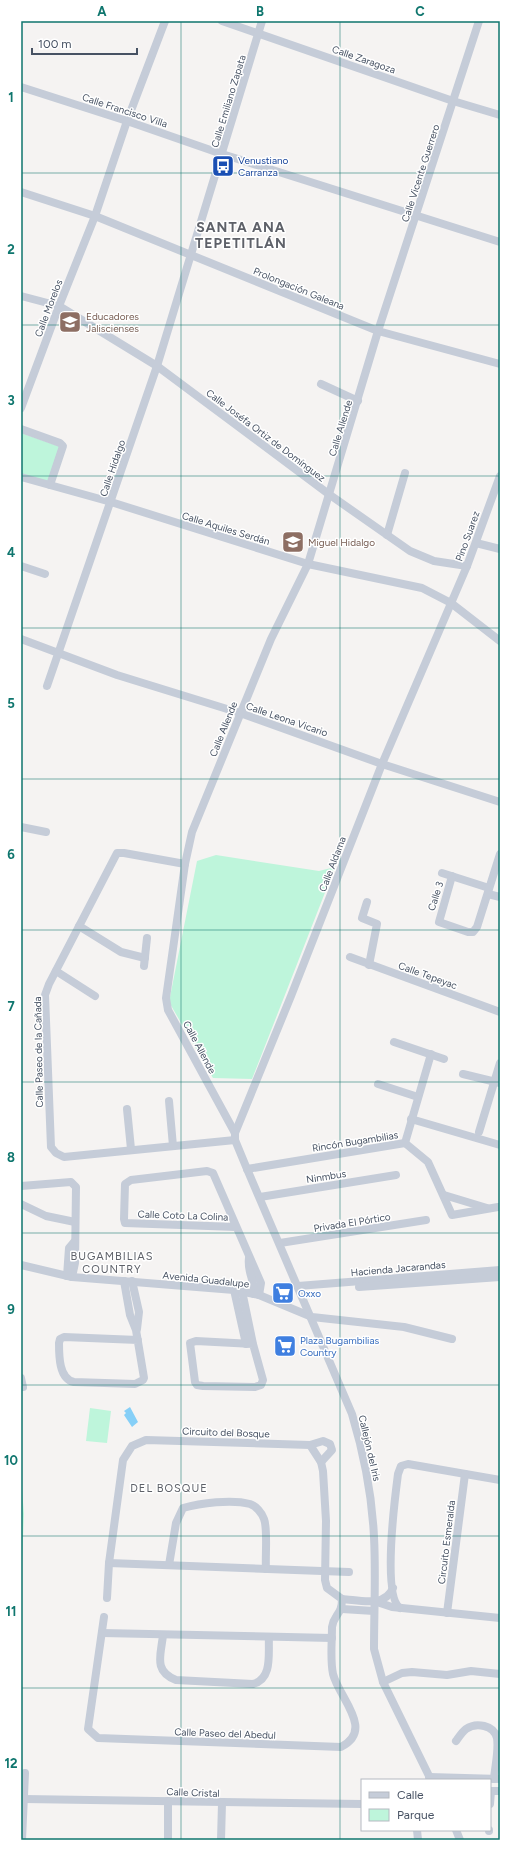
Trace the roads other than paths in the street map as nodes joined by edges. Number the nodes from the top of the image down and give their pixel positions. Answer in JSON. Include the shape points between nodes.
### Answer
{"nodes":[{"id":1,"x":165,"y":21,"type":"edge"},
{"id":2,"x":222,"y":21,"type":"edge"},
{"id":3,"x":262,"y":21,"type":"edge"},
{"id":4,"x":479,"y":21,"type":"edge"},
{"id":5,"x":259,"y":33,"type":"junction"},
{"id":6,"x":21,"y":87,"type":"edge"},
{"id":7,"x":453,"y":101,"type":"junction"},
{"id":8,"x":500,"y":115,"type":"edge"},
{"id":9,"x":127,"y":121,"type":"junction"},
{"id":10,"x":222,"y":154,"type":"junction"},
{"id":11,"x":21,"y":192,"type":"edge"},
{"id":12,"x":417,"y":215,"type":"junction"},
{"id":13,"x":95,"y":216,"type":"junction"},
{"id":14,"x":500,"y":242,"type":"edge"},
{"id":15,"x":191,"y":256,"type":"junction"},
{"id":16,"x":21,"y":296,"type":"edge"},
{"id":17,"x":59,"y":306,"type":"junction"},
{"id":18,"x":378,"y":331,"type":"junction"},
{"id":19,"x":500,"y":364,"type":"edge"},
{"id":20,"x":157,"y":366,"type":"junction"},
{"id":21,"x":320,"y":384,"type":"dead end"},
{"id":22,"x":358,"y":401,"type":"junction"},
{"id":23,"x":21,"y":408,"type":"edge"},
{"id":24,"x":21,"y":429,"type":"edge"},
{"id":25,"x":405,"y":473,"type":"dead end"},
{"id":26,"x":500,"y":476,"type":"edge"},
{"id":27,"x":21,"y":477,"type":"edge"},
{"id":28,"x":50,"y":485,"type":"junction"},
{"id":29,"x":330,"y":495,"type":"junction"},
{"id":30,"x":111,"y":502,"type":"junction"},
{"id":31,"x":387,"y":535,"type":"junction"},
{"id":32,"x":476,"y":543,"type":"junction"},
{"id":33,"x":500,"y":549,"type":"edge"},
{"id":34,"x":308,"y":564,"type":"junction"},
{"id":35,"x":21,"y":566,"type":"edge"},
{"id":36,"x":467,"y":566,"type":"junction"},
{"id":37,"x":45,"y":574,"type":"dead end"},
{"id":38,"x":451,"y":603,"type":"junction"},
{"id":39,"x":21,"y":639,"type":"edge"},
{"id":40,"x":500,"y":641,"type":"edge"},
{"id":41,"x":58,"y":653,"type":"junction"},
{"id":42,"x":47,"y":686,"type":"dead end"},
{"id":43,"x":240,"y":713,"type":"junction"},
{"id":44,"x":382,"y":764,"type":"junction"},
{"id":45,"x":500,"y":802,"type":"edge"},
{"id":46,"x":21,"y":827,"type":"edge"},
{"id":47,"x":46,"y":832,"type":"dead end"},
{"id":48,"x":500,"y":854,"type":"edge"},
{"id":49,"x":185,"y":864,"type":"junction"},
{"id":50,"x":442,"y":873,"type":"dead end"},
{"id":51,"x":452,"y":876,"type":"junction"},
{"id":52,"x":488,"y":891,"type":"junction"},
{"id":53,"x":500,"y":897,"type":"edge"},
{"id":54,"x":367,"y":902,"type":"dead end"},
{"id":55,"x":79,"y":926,"type":"junction"},
{"id":56,"x":147,"y":938,"type":"dead end"},
{"id":57,"x":350,"y":958,"type":"dead end"},
{"id":58,"x":369,"y":965,"type":"junction"},
{"id":59,"x":56,"y":971,"type":"junction"},
{"id":60,"x":95,"y":996,"type":"dead end"},
{"id":61,"x":500,"y":1012,"type":"edge"},
{"id":62,"x":394,"y":1042,"type":"dead end"},
{"id":63,"x":431,"y":1054,"type":"junction"},
{"id":64,"x":444,"y":1059,"type":"dead end"},
{"id":65,"x":500,"y":1063,"type":"edge"},
{"id":66,"x":463,"y":1074,"type":"dead end"},
{"id":67,"x":497,"y":1082,"type":"edge"},
{"id":68,"x":378,"y":1084,"type":"dead end"},
{"id":69,"x":418,"y":1097,"type":"junction"},
{"id":70,"x":169,"y":1101,"type":"dead end"},
{"id":71,"x":127,"y":1109,"type":"dead end"},
{"id":72,"x":411,"y":1119,"type":"junction"},
{"id":73,"x":479,"y":1132,"type":"dead end"},
{"id":74,"x":235,"y":1136,"type":"junction"},
{"id":75,"x":405,"y":1143,"type":"junction"},
{"id":76,"x":500,"y":1145,"type":"edge"},
{"id":77,"x":173,"y":1146,"type":"junction"},
{"id":78,"x":131,"y":1150,"type":"junction"},
{"id":79,"x":247,"y":1169,"type":"junction"},
{"id":80,"x":396,"y":1175,"type":"dead end"},
{"id":81,"x":21,"y":1186,"type":"edge"},
{"id":82,"x":444,"y":1195,"type":"junction"},
{"id":83,"x":260,"y":1197,"type":"junction"},
{"id":84,"x":21,"y":1204,"type":"edge"},
{"id":85,"x":498,"y":1207,"type":"dead end"},
{"id":86,"x":488,"y":1208,"type":"junction"},
{"id":87,"x":426,"y":1220,"type":"dead end"},
{"id":88,"x":75,"y":1222,"type":"junction"},
{"id":89,"x":236,"y":1227,"type":"junction"},
{"id":90,"x":280,"y":1243,"type":"junction"},
{"id":91,"x":21,"y":1266,"type":"edge"},
{"id":92,"x":500,"y":1270,"type":"edge"},
{"id":93,"x":70,"y":1276,"type":"junction"},
{"id":94,"x":447,"y":1277,"type":"junction"},
{"id":95,"x":500,"y":1277,"type":"edge"},
{"id":96,"x":128,"y":1281,"type":"junction"},
{"id":97,"x":299,"y":1289,"type":"junction"},
{"id":98,"x":238,"y":1290,"type":"junction"},
{"id":99,"x":256,"y":1295,"type":"junction"},
{"id":100,"x":312,"y":1317,"type":"junction"},
{"id":101,"x":452,"y":1339,"type":"dead end"},
{"id":102,"x":138,"y":1340,"type":"junction"},
{"id":103,"x":250,"y":1344,"type":"junction"},
{"id":104,"x":21,"y":1378,"type":"edge"},
{"id":105,"x":23,"y":1387,"type":"dead end"},
{"id":106,"x":310,"y":1445,"type":"junction"},
{"id":107,"x":321,"y":1462,"type":"junction"},
{"id":108,"x":465,"y":1474,"type":"junction"},
{"id":109,"x":500,"y":1480,"type":"edge"},
{"id":110,"x":109,"y":1563,"type":"junction"},
{"id":111,"x":169,"y":1565,"type":"junction"},
{"id":112,"x":266,"y":1568,"type":"junction"},
{"id":113,"x":325,"y":1571,"type":"junction"},
{"id":114,"x":349,"y":1572,"type":"dead end"},
{"id":115,"x":393,"y":1588,"type":"junction"},
{"id":116,"x":107,"y":1598,"type":"dead end"},
{"id":117,"x":342,"y":1599,"type":"junction"},
{"id":118,"x":374,"y":1601,"type":"junction"},
{"id":119,"x":400,"y":1608,"type":"junction"},
{"id":120,"x":342,"y":1609,"type":"junction"},
{"id":121,"x":374,"y":1611,"type":"junction"},
{"id":122,"x":447,"y":1613,"type":"junction"},
{"id":123,"x":104,"y":1617,"type":"dead end"},
{"id":124,"x":500,"y":1618,"type":"edge"},
{"id":125,"x":102,"y":1633,"type":"junction"},
{"id":126,"x":163,"y":1635,"type":"junction"},
{"id":127,"x":269,"y":1637,"type":"junction"},
{"id":128,"x":332,"y":1638,"type":"junction"},
{"id":129,"x":500,"y":1674,"type":"edge"},
{"id":130,"x":383,"y":1682,"type":"junction"},
{"id":131,"x":456,"y":1741,"type":"dead end"},
{"id":132,"x":25,"y":1773,"type":"dead end"},
{"id":133,"x":430,"y":1778,"type":"edge"},
{"id":134,"x":469,"y":1779,"type":"edge"},
{"id":135,"x":497,"y":1779,"type":"edge"},
{"id":136,"x":24,"y":1799,"type":"junction"},
{"id":137,"x":168,"y":1801,"type":"junction"},
{"id":138,"x":222,"y":1803,"type":"junction"},
{"id":139,"x":361,"y":1804,"type":"edge"},
{"id":140,"x":22,"y":1840,"type":"edge"},
{"id":141,"x":168,"y":1840,"type":"edge"},
{"id":142,"x":221,"y":1840,"type":"edge"}],
"edges":[{"from":1,"to":9,"type":"street","name":"Calle Morelos"},
{"from":2,"to":5,"type":"street","name":"Calle Zaragoza"},
{"from":3,"to":5,"type":"street","name":"Calle Emiliano Zapata"},
{"from":4,"to":7,"type":"street","name":"Calle Vicente Guerrero"},
{"from":5,"to":7,"type":"street","name":"Calle Zaragoza"},
{"from":5,"to":10,"type":"street","name":"Calle Emiliano Zapata"},
{"from":6,"to":9,"type":"street","name":"Calle Francisco Villa"},
{"from":7,"to":8,"type":"street","name":"Calle Zaragoza"},
{"from":7,"to":12,"type":"street","name":"Calle Vicente Guerrero"},
{"from":9,"to":10,"type":"street","name":"Calle Francisco Villa"},
{"from":9,"to":13,"type":"street","name":"Calle Morelos"},
{"from":10,"to":12,"type":"street","name":"Calle Francisco Villa"},
{"from":10,"to":15,"type":"street","name":"Calle Emiliano Zapata"},
{"from":11,"to":13,"type":"street","name":"Prolongación Galeana"},
{"from":12,"to":14,"type":"street","name":"Calle Francisco Villa"},
{"from":12,"to":18,"type":"street","name":"Calle Vicente Guerrero"},
{"from":13,"to":15,"type":"street","name":"Prolongación Galeana"},
{"from":13,"to":17,"type":"street","name":"Calle Morelos"},
{"from":15,"to":18,"type":"street","name":"Prolongación Galeana"},
{"from":15,"to":20,"type":"street","name":"Calle Hidalgo"},
{"from":16,"to":17,"type":"street","name":"Calle Joséfa Ortiz de Domínguez"},
{"from":17,"to":20,"type":"street","name":"Calle Joséfa Ortiz de Domínguez"},
{"from":17,"to":23,"type":"street","name":"Calle Morelos"},
{"from":18,"to":19,"type":"street","name":"Prolongación Galeana"},
{"from":18,"to":22,"type":"street","name":"Calle Allende"},
{"from":20,"to":29,"type":"street","name":"Calle Joséfa Ortiz de Domínguez"},
{"from":20,"to":30,"type":"street","name":"Calle Hidalgo"},
{"from":21,"to":22,"type":"street"},
{"from":22,"to":29,"type":"street","name":"Calle Allende"},
{"from":24,"to":28,"type":"street","via":[[63,446]]},
{"from":25,"to":31,"type":"street"},
{"from":26,"to":32,"type":"street","name":"Pino Suarez"},
{"from":27,"to":28,"type":"street","name":"Calle Aquiles Serdán"},
{"from":28,"to":30,"type":"street","name":"Calle Aquiles Serdán"},
{"from":29,"to":31,"type":"street","name":"Calle Joséfa Ortiz de Domínguez"},
{"from":29,"to":34,"type":"street","name":"Calle Allende"},
{"from":30,"to":34,"type":"street","name":"Calle Aquiles Serdán"},
{"from":30,"to":41,"type":"street","name":"Calle Hidalgo"},
{"from":31,"to":36,"type":"street","name":"Calle Joséfa Ortiz de Domínguez","via":[[410,551],[434,561]]},
{"from":32,"to":33,"type":"street"},
{"from":32,"to":36,"type":"street","name":"Pino Suarez"},
{"from":34,"to":38,"type":"street","name":"Calle Aquiles Serdán","via":[[422,588]]},
{"from":34,"to":43,"type":"street","name":"Calle Allende","via":[[271,639]]},
{"from":35,"to":37,"type":"street"},
{"from":36,"to":38,"type":"street","name":"Pino Suarez"},
{"from":38,"to":40,"type":"street","name":"Calle Aquiles Serdán"},
{"from":38,"to":44,"type":"street","name":"Calle Aldama"},
{"from":39,"to":41,"type":"street","name":"Calle Leona Vicario"},
{"from":41,"to":42,"type":"street","name":"Calle Hidalgo"},
{"from":41,"to":43,"type":"street","name":"Calle Leona Vicario","via":[[116,675]]},
{"from":43,"to":44,"type":"street","name":"Calle Leona Vicario"},
{"from":43,"to":49,"type":"street","name":"Calle Allende","via":[[192,832]]},
{"from":44,"to":45,"type":"street","name":"Calle Leona Vicario"},
{"from":44,"to":74,"type":"street","name":"Calle Aldama"},
{"from":46,"to":47,"type":"street"},
{"from":48,"to":52,"type":"street"},
{"from":49,"to":55,"type":"street","name":"Calle Paseo de la Cañada","via":[[124,852],[117,853]]},
{"from":49,"to":74,"type":"street","name":"Calle Allende","via":[[166,1003]]},
{"from":50,"to":51,"type":"street","name":"Calle 3"},
{"from":51,"to":52,"type":"street","name":"Calle 3"},
{"from":51,"to":52,"type":"street","name":"Calle 3","via":[[438,922],[473,932],[477,927]]},
{"from":52,"to":53,"type":"street","name":"Calle 3"},
{"from":54,"to":58,"type":"street","via":[[362,918],[377,924]]},
{"from":55,"to":56,"type":"street","via":[[121,952],[144,962]]},
{"from":55,"to":59,"type":"street","name":"Calle Paseo de la Cañada"},
{"from":57,"to":58,"type":"street","name":"Calle Tepeyac"},
{"from":58,"to":61,"type":"street","name":"Calle Tepeyac"},
{"from":59,"to":60,"type":"street"},
{"from":59,"to":78,"type":"street","name":"Calle Paseo de la Cañada","via":[[45,995],[51,1147],[64,1157]]},
{"from":62,"to":63,"type":"street"},
{"from":63,"to":64,"type":"street"},
{"from":63,"to":69,"type":"street"},
{"from":65,"to":67,"type":"street"},
{"from":66,"to":67,"type":"street"},
{"from":67,"to":73,"type":"street"},
{"from":68,"to":69,"type":"street"},
{"from":69,"to":72,"type":"street"},
{"from":70,"to":77,"type":"street"},
{"from":71,"to":78,"type":"street"},
{"from":72,"to":75,"type":"street"},
{"from":72,"to":76,"type":"street"},
{"from":74,"to":77,"type":"street","name":"Calle Paseo de la Cañada"},
{"from":74,"to":79,"type":"street","name":"Callejón del Iris"},
{"from":75,"to":79,"type":"street","name":"Rincón Bugambilias"},
{"from":75,"to":82,"type":"street","name":"Rincón Bugambilias","via":[[428,1162]]},
{"from":77,"to":78,"type":"street","name":"Calle Paseo de la Cañada"},
{"from":79,"to":83,"type":"street","name":"Callejón del Iris"},
{"from":80,"to":83,"type":"street","name":"Ninmbus"},
{"from":81,"to":88,"type":"street","via":[[73,1183],[76,1189]]},
{"from":82,"to":86,"type":"street"},
{"from":82,"to":86,"type":"street","name":"Rincón Bugambilias","via":[[452,1215]]},
{"from":83,"to":90,"type":"street","name":"Callejón del Iris"},
{"from":84,"to":88,"type":"street","via":[[46,1216]]},
{"from":85,"to":86,"type":"street","name":"Rincón Bugambilias"},
{"from":87,"to":90,"type":"street","name":"Privada El Pórtico"},
{"from":88,"to":93,"type":"street","via":[[75,1263]]},
{"from":89,"to":89,"type":"street","name":"Calle Coto La Colina","via":[[211,1172],[131,1180],[125,1184],[125,1223]]},
{"from":89,"to":99,"type":"street","name":"Calle Coto La Colina","via":[[249,1258],[247,1269]]},
{"from":90,"to":97,"type":"street","name":"Callejón del Iris"},
{"from":91,"to":93,"type":"street","name":"Avenida Guadalupe"},
{"from":92,"to":94,"type":"street","name":"Hacienda Jacarandas"},
{"from":93,"to":96,"type":"street","name":"Avenida Guadalupe"},
{"from":94,"to":95,"type":"street","name":"Hacienda Jacarandas"},
{"from":94,"to":97,"type":"street","name":"Hacienda Jacarandas"},
{"from":96,"to":98,"type":"street","name":"Avenida Guadalupe"},
{"from":96,"to":102,"type":"street","via":[[130,1315]]},
{"from":97,"to":100,"type":"street","name":"Callejón del Iris"},
{"from":98,"to":99,"type":"street","name":"Avenida Guadalupe"},
{"from":98,"to":103,"type":"street"},
{"from":99,"to":100,"type":"street","name":"Avenida Guadalupe"},
{"from":100,"to":101,"type":"street","name":"Avenida Guadalupe","via":[[404,1327]]},
{"from":100,"to":118,"type":"street","name":"Callejón del Iris","via":[[352,1414],[363,1451],[374,1537]]},
{"from":102,"to":102,"type":"street","via":[[64,1337],[59,1343],[63,1375],[67,1380],[74,1382],[141,1383],[144,1378]]},
{"from":103,"to":103,"type":"street","via":[[263,1380],[262,1385],[197,1385],[194,1380],[190,1343],[196,1341]]},
{"from":104,"to":105,"type":"street"},
{"from":106,"to":107,"type":"street"},
{"from":106,"to":107,"type":"street","name":"Circuito del Bosque","via":[[323,1441],[330,1444],[332,1450]]},
{"from":106,"to":110,"type":"street","name":"Circuito del Bosque","via":[[146,1440],[132,1446],[123,1460]]},
{"from":107,"to":113,"type":"street","via":[[326,1521]]},
{"from":108,"to":109,"type":"street"},
{"from":108,"to":115,"type":"street","via":[[408,1464],[401,1466],[390,1554]]},
{"from":108,"to":122,"type":"street","name":"Circuito Esmeralda"},
{"from":110,"to":111,"type":"street"},
{"from":110,"to":116,"type":"street","name":"Circuito del Bosque"},
{"from":111,"to":112,"type":"street"},
{"from":111,"to":112,"type":"street","via":[[176,1523],[183,1508],[199,1503],[218,1502],[250,1504],[260,1511],[265,1521]]},
{"from":112,"to":113,"type":"street"},
{"from":113,"to":114,"type":"street"},
{"from":113,"to":117,"type":"street","via":[[327,1588]]},
{"from":115,"to":118,"type":"street","via":[[386,1598]]},
{"from":115,"to":119,"type":"street","via":[[394,1601]]},
{"from":117,"to":118,"type":"street"},
{"from":117,"to":120,"type":"street","name":"Calle Paseo del Abedul"},
{"from":118,"to":119,"type":"street"},
{"from":118,"to":121,"type":"street","name":"Callejón del Iris"},
{"from":119,"to":122,"type":"street"},
{"from":120,"to":121,"type":"street"},
{"from":120,"to":128,"type":"street","name":"Calle Paseo del Abedul","via":[[333,1621]]},
{"from":121,"to":130,"type":"street","name":"Callejón del Iris","via":[[374,1650]]},
{"from":122,"to":124,"type":"street"},
{"from":123,"to":125,"type":"street","name":"Calle Paseo del Abedul"},
{"from":125,"to":126,"type":"street"},
{"from":125,"to":128,"type":"street","name":"Calle Paseo del Abedul","via":[[88,1729],[98,1738],[342,1747],[354,1737],[356,1724],[334,1676]]},
{"from":126,"to":127,"type":"street"},
{"from":126,"to":127,"type":"street","via":[[160,1666],[162,1671],[172,1678],[253,1684],[268,1673]]},
{"from":127,"to":128,"type":"street"},
{"from":129,"to":130,"type":"street","via":[[471,1671],[447,1675],[412,1672],[402,1673]]},
{"from":130,"to":133,"type":"street","name":"Callejón del Iris"},
{"from":131,"to":135,"type":"street","via":[[465,1729],[472,1726],[489,1727],[497,1740]]},
{"from":132,"to":136,"type":"street"},
{"from":133,"to":134,"type":"street"},
{"from":134,"to":135,"type":"street"},
{"from":136,"to":137,"type":"street","name":"Calle Cristal"},
{"from":136,"to":140,"type":"street"},
{"from":137,"to":138,"type":"street","name":"Calle Cristal"},
{"from":137,"to":141,"type":"street"},
{"from":138,"to":139,"type":"street","name":"Calle Cristal"},
{"from":138,"to":142,"type":"street"}]}
